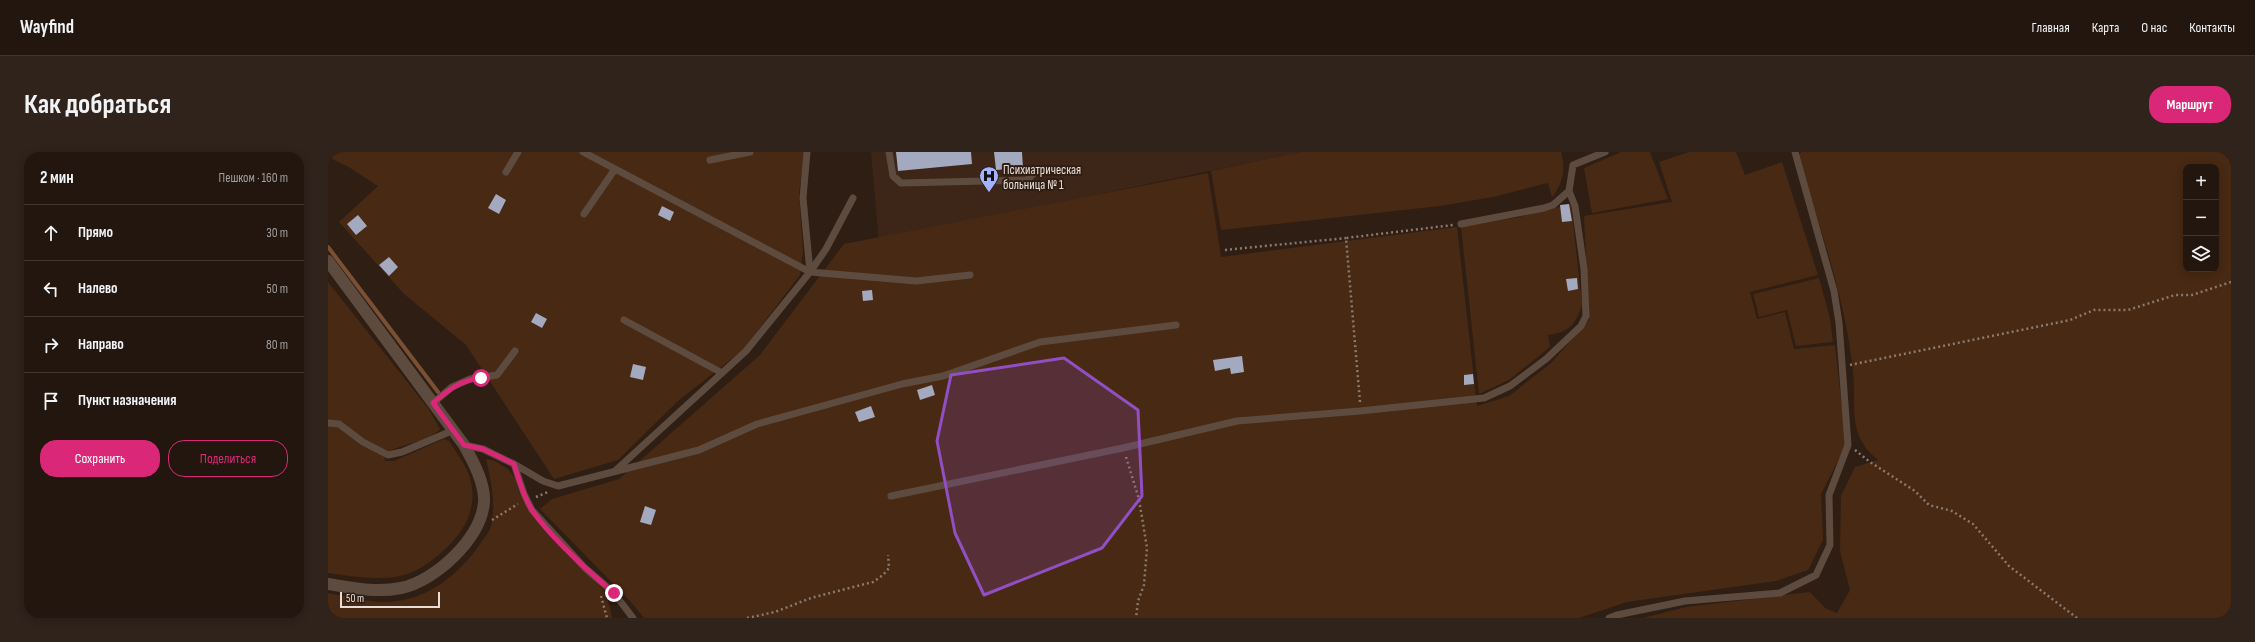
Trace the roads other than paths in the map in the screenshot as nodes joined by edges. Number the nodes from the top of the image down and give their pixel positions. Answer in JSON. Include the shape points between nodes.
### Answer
{"nodes":[{"id":1,"x":518,"y":152,"type":"edge"},
{"id":2,"x":583,"y":152,"type":"edge"},
{"id":3,"x":750,"y":152,"type":"edge"},
{"id":4,"x":807,"y":152,"type":"edge"},
{"id":5,"x":889,"y":152,"type":"edge"},
{"id":6,"x":1605,"y":152,"type":"edge"},
{"id":7,"x":1795,"y":152,"type":"edge"},
{"id":8,"x":710,"y":160,"type":"dead end"},
{"id":9,"x":614,"y":169,"type":"junction"},
{"id":10,"x":1037,"y":170,"type":"dead end"},
{"id":11,"x":506,"y":172,"type":"dead end"},
{"id":12,"x":1570,"y":191,"type":"junction"},
{"id":13,"x":853,"y":198,"type":"dead end"},
{"id":14,"x":584,"y":214,"type":"dead end"},
{"id":15,"x":1461,"y":224,"type":"road end"},
{"id":16,"x":329,"y":263,"type":"edge"},
{"id":17,"x":810,"y":272,"type":"junction"},
{"id":18,"x":970,"y":275,"type":"dead end"},
{"id":19,"x":624,"y":320,"type":"dead end"},
{"id":20,"x":1176,"y":325,"type":"dead end"},
{"id":21,"x":515,"y":351,"type":"dead end"},
{"id":22,"x":722,"y":373,"type":"junction"},
{"id":23,"x":433,"y":403,"type":"junction"},
{"id":24,"x":328,"y":423,"type":"edge"},
{"id":25,"x":454,"y":430,"type":"junction"},
{"id":26,"x":464,"y":445,"type":"junction"},
{"id":27,"x":514,"y":464,"type":"junction"},
{"id":28,"x":613,"y":472,"type":"junction"},
{"id":29,"x":891,"y":496,"type":"dead end"},
{"id":30,"x":328,"y":584,"type":"edge"},
{"id":31,"x":633,"y":618,"type":"edge"},
{"id":32,"x":1609,"y":618,"type":"edge"}],
"edges":[{"from":1,"to":11,"type":"lane"},
{"from":2,"to":9,"type":"lane"},
{"from":3,"to":8,"type":"lane"},
{"from":4,"to":17,"type":"lane","via":[[803,198]]},
{"from":5,"to":10,"type":"lane","via":[[893,176],[901,183],[1027,180]]},
{"from":6,"to":12,"type":"lane","via":[[1574,165]]},
{"from":7,"to":32,"type":"lane","via":[[1834,291],[1842,367],[1848,445],[1830,495],[1830,546],[1816,575],[1780,593],[1685,601],[1617,614]]},
{"from":9,"to":14,"type":"lane"},
{"from":9,"to":17,"type":"lane"},
{"from":12,"to":15,"type":"lane","via":[[1544,208]]},
{"from":12,"to":29,"type":"lane","via":[[1575,206],[1584,269],[1586,316],[1581,326],[1534,368],[1510,386],[1484,398],[1237,421],[1124,448]]},
{"from":13,"to":17,"type":"lane","via":[[826,249]]},
{"from":16,"to":23,"type":"street"},
{"from":17,"to":18,"type":"lane","via":[[916,281]]},
{"from":17,"to":22,"type":"lane","via":[[746,351]]},
{"from":19,"to":22,"type":"lane"},
{"from":20,"to":28,"type":"lane","via":[[1040,342],[943,376],[902,384],[757,424],[699,450]]},
{"from":21,"to":23,"type":"lane","via":[[497,375],[470,379],[458,384]]},
{"from":22,"to":28,"type":"lane"},
{"from":23,"to":25,"type":"street"},
{"from":24,"to":25,"type":"lane","via":[[339,424],[363,442],[388,455],[402,452]]},
{"from":25,"to":26,"type":"street"},
{"from":26,"to":27,"type":"lane","via":[[483,449]]},
{"from":26,"to":30,"type":"street","via":[[477,467],[484,502],[477,526],[468,540],[443,566],[424,579],[402,588],[375,591]]},
{"from":27,"to":28,"type":"lane","via":[[543,481],[558,486]]},
{"from":27,"to":31,"type":"lane","via":[[532,510],[596,578],[614,593]]}]}
